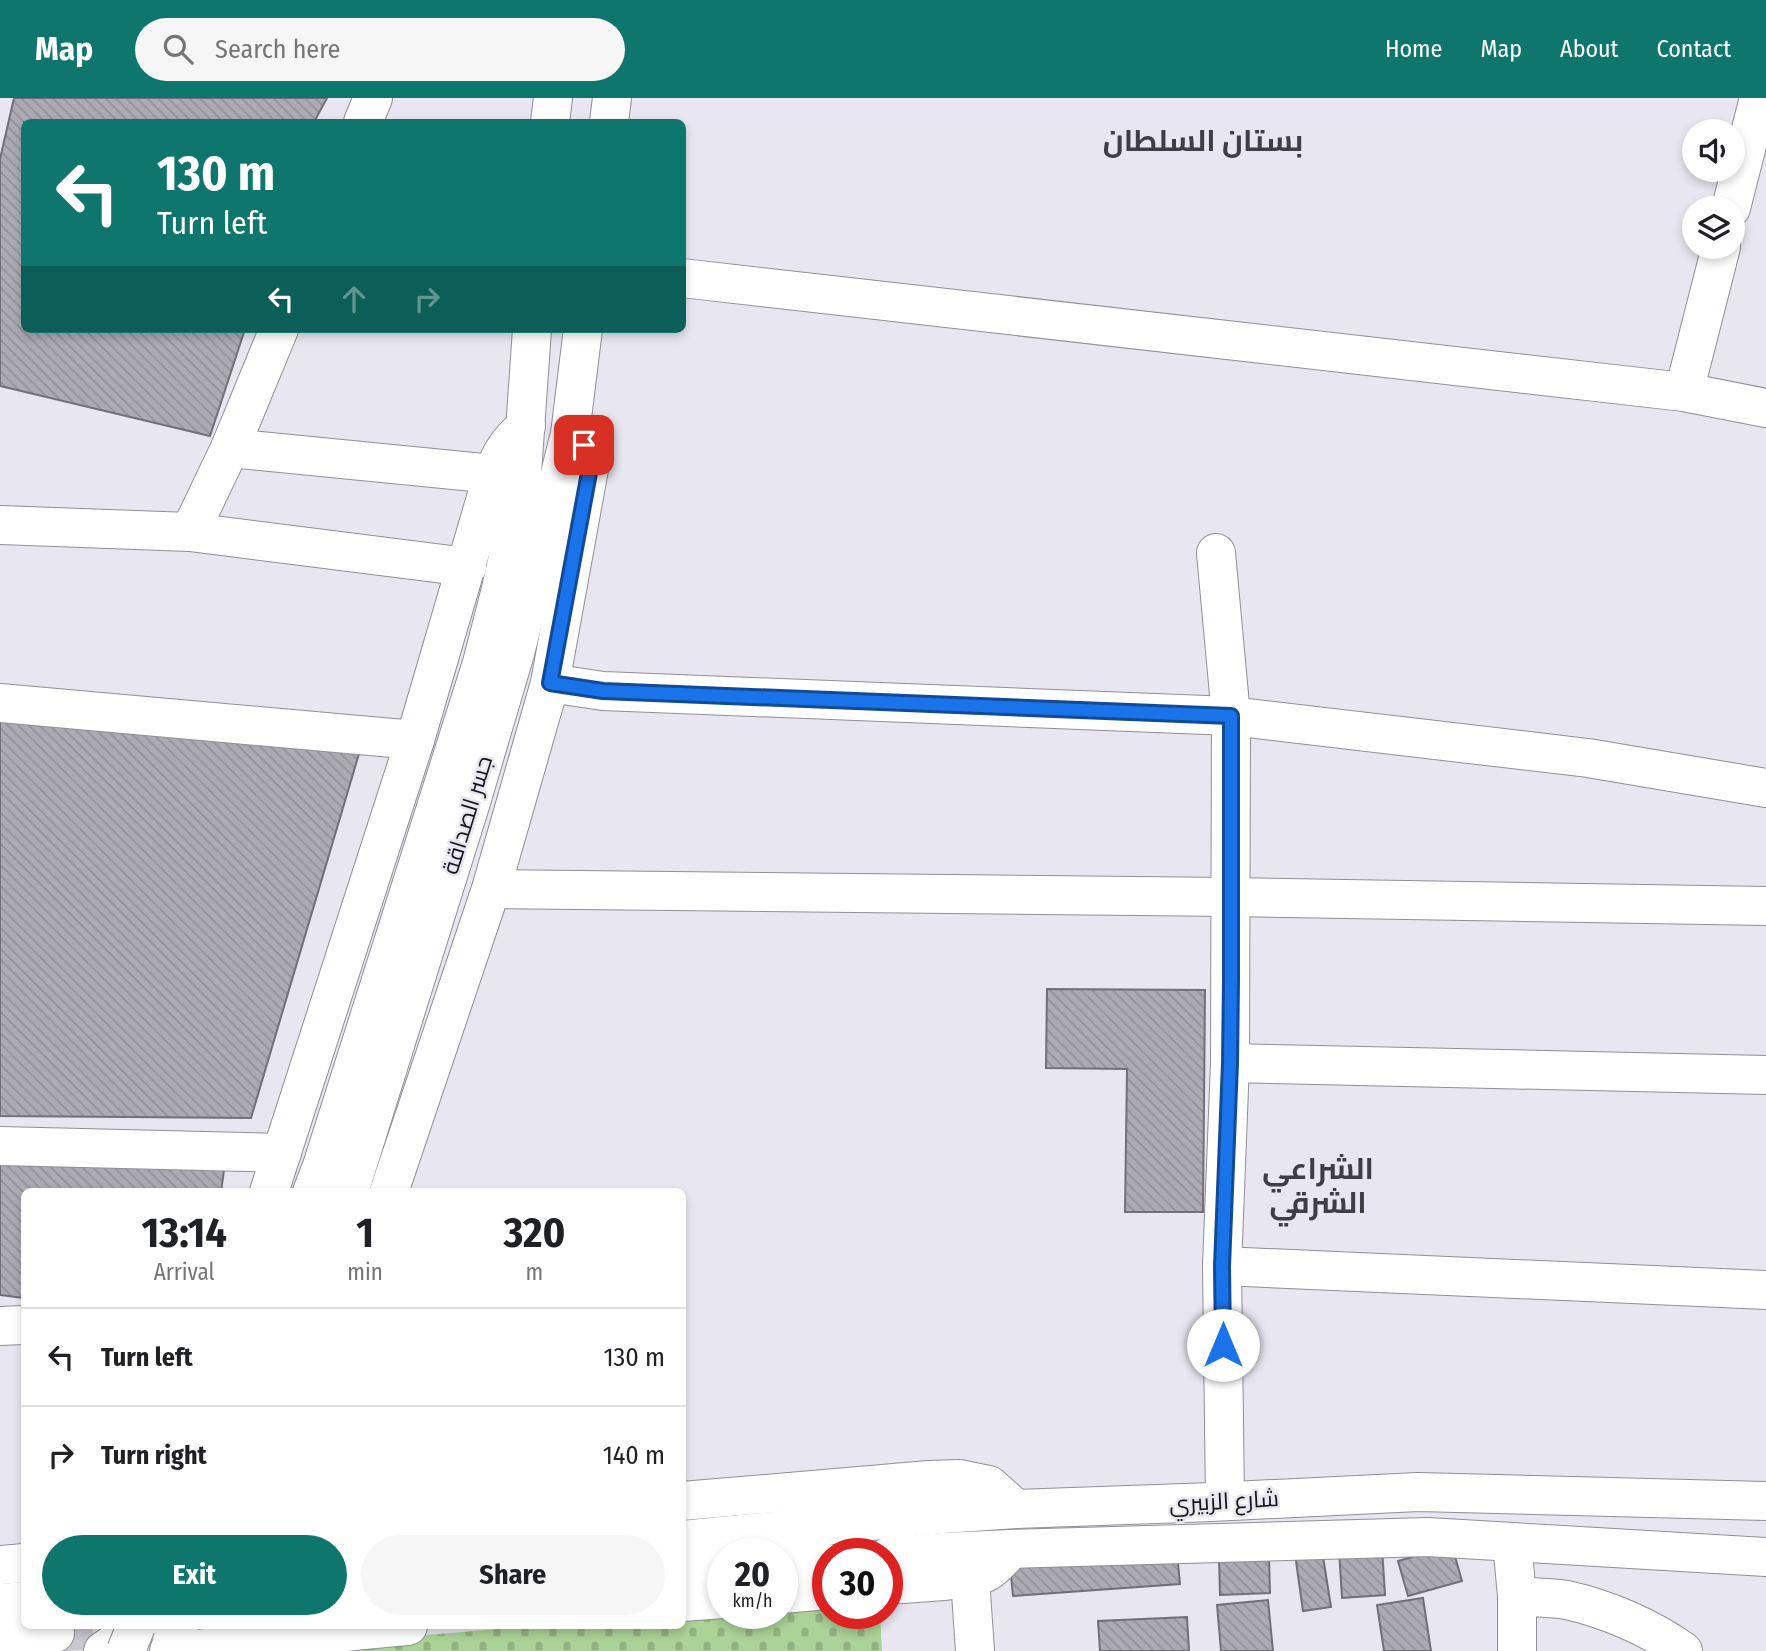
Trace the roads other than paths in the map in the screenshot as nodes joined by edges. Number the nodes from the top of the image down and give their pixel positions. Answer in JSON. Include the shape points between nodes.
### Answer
{"nodes":[{"id":1,"x":373,"y":98,"type":"edge"},
{"id":2,"x":553,"y":98,"type":"edge"},
{"id":3,"x":612,"y":98,"type":"edge"},
{"id":4,"x":1759,"y":98,"type":"edge"},
{"id":5,"x":364,"y":119,"type":"edge"},
{"id":6,"x":551,"y":119,"type":"edge"},
{"id":7,"x":609,"y":119,"type":"edge"},
{"id":8,"x":1734,"y":196,"type":"edge"},
{"id":9,"x":1718,"y":259,"type":"edge"},
{"id":10,"x":686,"y":278,"type":"edge"},
{"id":11,"x":277,"y":333,"type":"edge"},
{"id":12,"x":532,"y":333,"type":"edge"},
{"id":13,"x":583,"y":333,"type":"edge"},
{"id":14,"x":1684,"y":392,"type":"junction"},
{"id":15,"x":1766,"y":408,"type":"edge"},
{"id":16,"x":570,"y":434,"type":"junction"},
{"id":17,"x":230,"y":448,"type":"junction"},
{"id":18,"x":512,"y":484,"type":"junction"},
{"id":19,"x":0,"y":525,"type":"edge"},
{"id":20,"x":190,"y":532,"type":"junction"},
{"id":21,"x":1216,"y":553,"type":"dead end"},
{"id":22,"x":467,"y":567,"type":"junction"},
{"id":23,"x":550,"y":683,"type":"junction"},
{"id":24,"x":0,"y":704,"type":"edge"},
{"id":25,"x":1231,"y":716,"type":"junction"},
{"id":26,"x":415,"y":740,"type":"junction"},
{"id":27,"x":1766,"y":788,"type":"edge"},
{"id":28,"x":491,"y":889,"type":"junction"},
{"id":29,"x":1231,"y":897,"type":"junction"},
{"id":30,"x":1766,"y":906,"type":"edge"},
{"id":31,"x":1230,"y":1063,"type":"junction"},
{"id":32,"x":1766,"y":1075,"type":"edge"},
{"id":33,"x":0,"y":1146,"type":"edge"},
{"id":34,"x":282,"y":1153,"type":"junction"},
{"id":35,"x":270,"y":1188,"type":"edge"},
{"id":36,"x":314,"y":1188,"type":"edge"},
{"id":37,"x":351,"y":1188,"type":"edge"},
{"id":38,"x":390,"y":1188,"type":"edge"},
{"id":39,"x":1222,"y":1266,"type":"junction"},
{"id":40,"x":1766,"y":1290,"type":"edge"},
{"id":41,"x":21,"y":1325,"type":"edge"},
{"id":42,"x":0,"y":1326,"type":"edge"},
{"id":43,"x":686,"y":1501,"type":"edge"},
{"id":44,"x":1225,"y":1501,"type":"junction"},
{"id":45,"x":1766,"y":1501,"type":"edge"},
{"id":46,"x":1016,"y":1509,"type":"junction"},
{"id":47,"x":686,"y":1540,"type":"edge"},
{"id":48,"x":1512,"y":1542,"type":"junction"},
{"id":49,"x":1012,"y":1549,"type":"junction"},
{"id":50,"x":903,"y":1556,"type":"edge"},
{"id":51,"x":1766,"y":1557,"type":"edge"},
{"id":52,"x":21,"y":1563,"type":"edge"},
{"id":53,"x":0,"y":1565,"type":"edge"},
{"id":54,"x":707,"y":1574,"type":"edge"},
{"id":55,"x":686,"y":1576,"type":"edge"},
{"id":56,"x":970,"y":1578,"type":"junction"},
{"id":57,"x":903,"y":1584,"type":"edge"},
{"id":58,"x":1517,"y":1596,"type":"junction"},
{"id":59,"x":707,"y":1600,"type":"edge"},
{"id":60,"x":21,"y":1601,"type":"edge"},
{"id":61,"x":686,"y":1602,"type":"edge"},
{"id":62,"x":0,"y":1603,"type":"edge"},
{"id":63,"x":105,"y":1629,"type":"edge"},
{"id":64,"x":133,"y":1629,"type":"edge"},
{"id":65,"x":136,"y":1629,"type":"edge"},
{"id":66,"x":178,"y":1629,"type":"edge"},
{"id":67,"x":372,"y":1629,"type":"edge"},
{"id":68,"x":55,"y":1633,"type":"dead end"},
{"id":69,"x":0,"y":1637,"type":"edge"},
{"id":70,"x":213,"y":1638,"type":"edge"},
{"id":71,"x":97,"y":1651,"type":"edge"},
{"id":72,"x":103,"y":1651,"type":"edge"},
{"id":73,"x":126,"y":1651,"type":"edge"},
{"id":74,"x":171,"y":1651,"type":"edge"},
{"id":75,"x":975,"y":1651,"type":"edge"},
{"id":76,"x":1517,"y":1651,"type":"edge"},
{"id":77,"x":1683,"y":1651,"type":"edge"}],
"edges":[{"from":1,"to":5,"type":"street"},
{"from":2,"to":6,"type":"street"},
{"from":3,"to":7,"type":"street"},
{"from":4,"to":8,"type":"street"},
{"from":9,"to":14,"type":"street"},
{"from":10,"to":14,"type":"street"},
{"from":11,"to":17,"type":"street"},
{"from":12,"to":18,"type":"street","via":[[526,426]]},
{"from":13,"to":16,"type":"street","name":"جسر الصداقة"},
{"from":14,"to":15,"type":"street"},
{"from":16,"to":23,"type":"street","via":[[591,457]]},
{"from":16,"to":37,"type":"street","name":"جسر الصداقة","via":[[515,653]]},
{"from":17,"to":18,"type":"street"},
{"from":17,"to":20,"type":"street"},
{"from":18,"to":22,"type":"street"},
{"from":18,"to":36,"type":"street","name":"جسر الصداقة","via":[[501,589],[482,663]]},
{"from":19,"to":20,"type":"street"},
{"from":20,"to":22,"type":"street"},
{"from":21,"to":25,"type":"street"},
{"from":22,"to":26,"type":"street"},
{"from":23,"to":25,"type":"street","via":[[617,692]]},
{"from":23,"to":28,"type":"street"},
{"from":24,"to":26,"type":"street"},
{"from":25,"to":27,"type":"street","via":[[1588,758]]},
{"from":25,"to":29,"type":"street"},
{"from":26,"to":34,"type":"street"},
{"from":28,"to":29,"type":"street"},
{"from":28,"to":38,"type":"street"},
{"from":29,"to":30,"type":"street"},
{"from":29,"to":31,"type":"street"},
{"from":31,"to":32,"type":"street"},
{"from":31,"to":39,"type":"street"},
{"from":33,"to":34,"type":"street"},
{"from":34,"to":35,"type":"street"},
{"from":39,"to":40,"type":"street"},
{"from":39,"to":44,"type":"street"},
{"from":41,"to":42,"type":"street"},
{"from":43,"to":46,"type":"street","via":[[960,1479],[989,1485]]},
{"from":44,"to":45,"type":"street","name":"شارع الزبيري","via":[[1418,1492]]},
{"from":44,"to":46,"type":"street","name":"شارع الزبيري"},
{"from":46,"to":47,"type":"street","name":"شارع الزبيري"},
{"from":48,"to":49,"type":"street","name":"شارع الزبيري","via":[[1428,1537]]},
{"from":48,"to":51,"type":"street","name":"شارع الزبيري"},
{"from":48,"to":58,"type":"street"},
{"from":49,"to":50,"type":"street","name":"شارع الزبيري"},
{"from":49,"to":56,"type":"street","via":[[984,1574]]},
{"from":52,"to":53,"type":"street"},
{"from":54,"to":55,"type":"street"},
{"from":56,"to":57,"type":"street"},
{"from":56,"to":75,"type":"street"},
{"from":58,"to":76,"type":"street"},
{"from":58,"to":77,"type":"street","via":[[1565,1600],[1608,1611]]},
{"from":59,"to":61,"type":"street"},
{"from":60,"to":62,"type":"street"},
{"from":63,"to":71,"type":"street"},
{"from":64,"to":72,"type":"street"},
{"from":65,"to":73,"type":"street","bridge":true},
{"from":66,"to":74,"type":"street"},
{"from":67,"to":70,"type":"street"},
{"from":68,"to":69,"type":"street"},
{"from":70,"to":74,"type":"street"}]}
